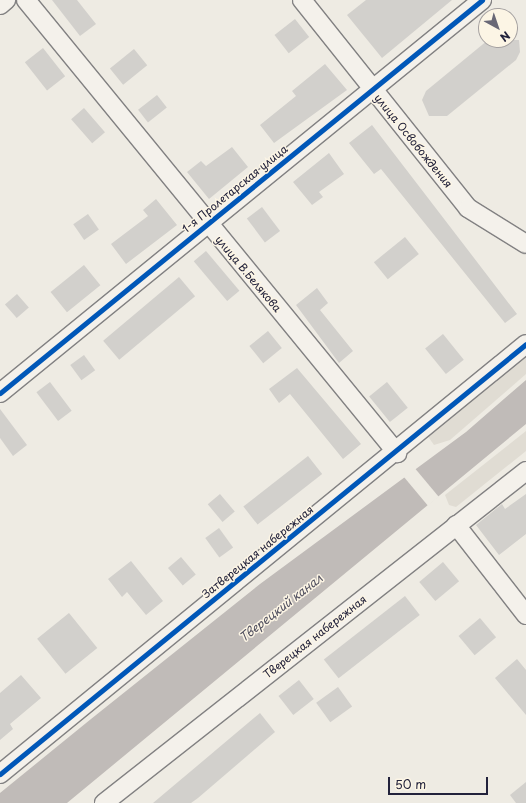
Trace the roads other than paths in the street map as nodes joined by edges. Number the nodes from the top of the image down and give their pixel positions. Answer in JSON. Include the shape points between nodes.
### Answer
{"nodes":[{"id":1,"x":6,"y":0,"type":"edge"},
{"id":2,"x":26,"y":0,"type":"edge"},
{"id":3,"x":302,"y":0,"type":"edge"},
{"id":4,"x":482,"y":0,"type":"edge"},
{"id":5,"x":0,"y":5,"type":"edge"},
{"id":6,"x":373,"y":92,"type":"junction"},
{"id":7,"x":206,"y":224,"type":"junction"},
{"id":8,"x":526,"y":244,"type":"edge"},
{"id":9,"x":526,"y":344,"type":"edge"},
{"id":10,"x":0,"y":393,"type":"edge"},
{"id":11,"x":397,"y":453,"type":"junction"},
{"id":12,"x":526,"y":471,"type":"edge"},
{"id":13,"x":456,"y":525,"type":"junction"},
{"id":14,"x":526,"y":615,"type":"edge"},
{"id":15,"x":0,"y":774,"type":"edge"},
{"id":16,"x":104,"y":803,"type":"edge"}],
"edges":[{"from":1,"to":5,"type":"street"},
{"from":2,"to":7,"type":"street","name":"улица В.Белякова"},
{"from":3,"to":6,"type":"street","name":"улица Освобождения"},
{"from":4,"to":6,"type":"street","name":"1-я Пролетарская улица"},
{"from":6,"to":7,"type":"street","name":"1-я Пролетарская улица"},
{"from":6,"to":8,"type":"street","name":"улица Освобождения","via":[[468,208]]},
{"from":7,"to":10,"type":"street","name":"1-я Пролетарская улица"},
{"from":7,"to":11,"type":"street","name":"улица В.Белякова"},
{"from":9,"to":11,"type":"street","name":"Затверецкая набережная"},
{"from":11,"to":15,"type":"street","name":"Затверецкая набережная"},
{"from":12,"to":13,"type":"street","name":"Тверецкая набережная"},
{"from":13,"to":14,"type":"street"},
{"from":13,"to":16,"type":"street","name":"Тверецкая набережная"}]}
